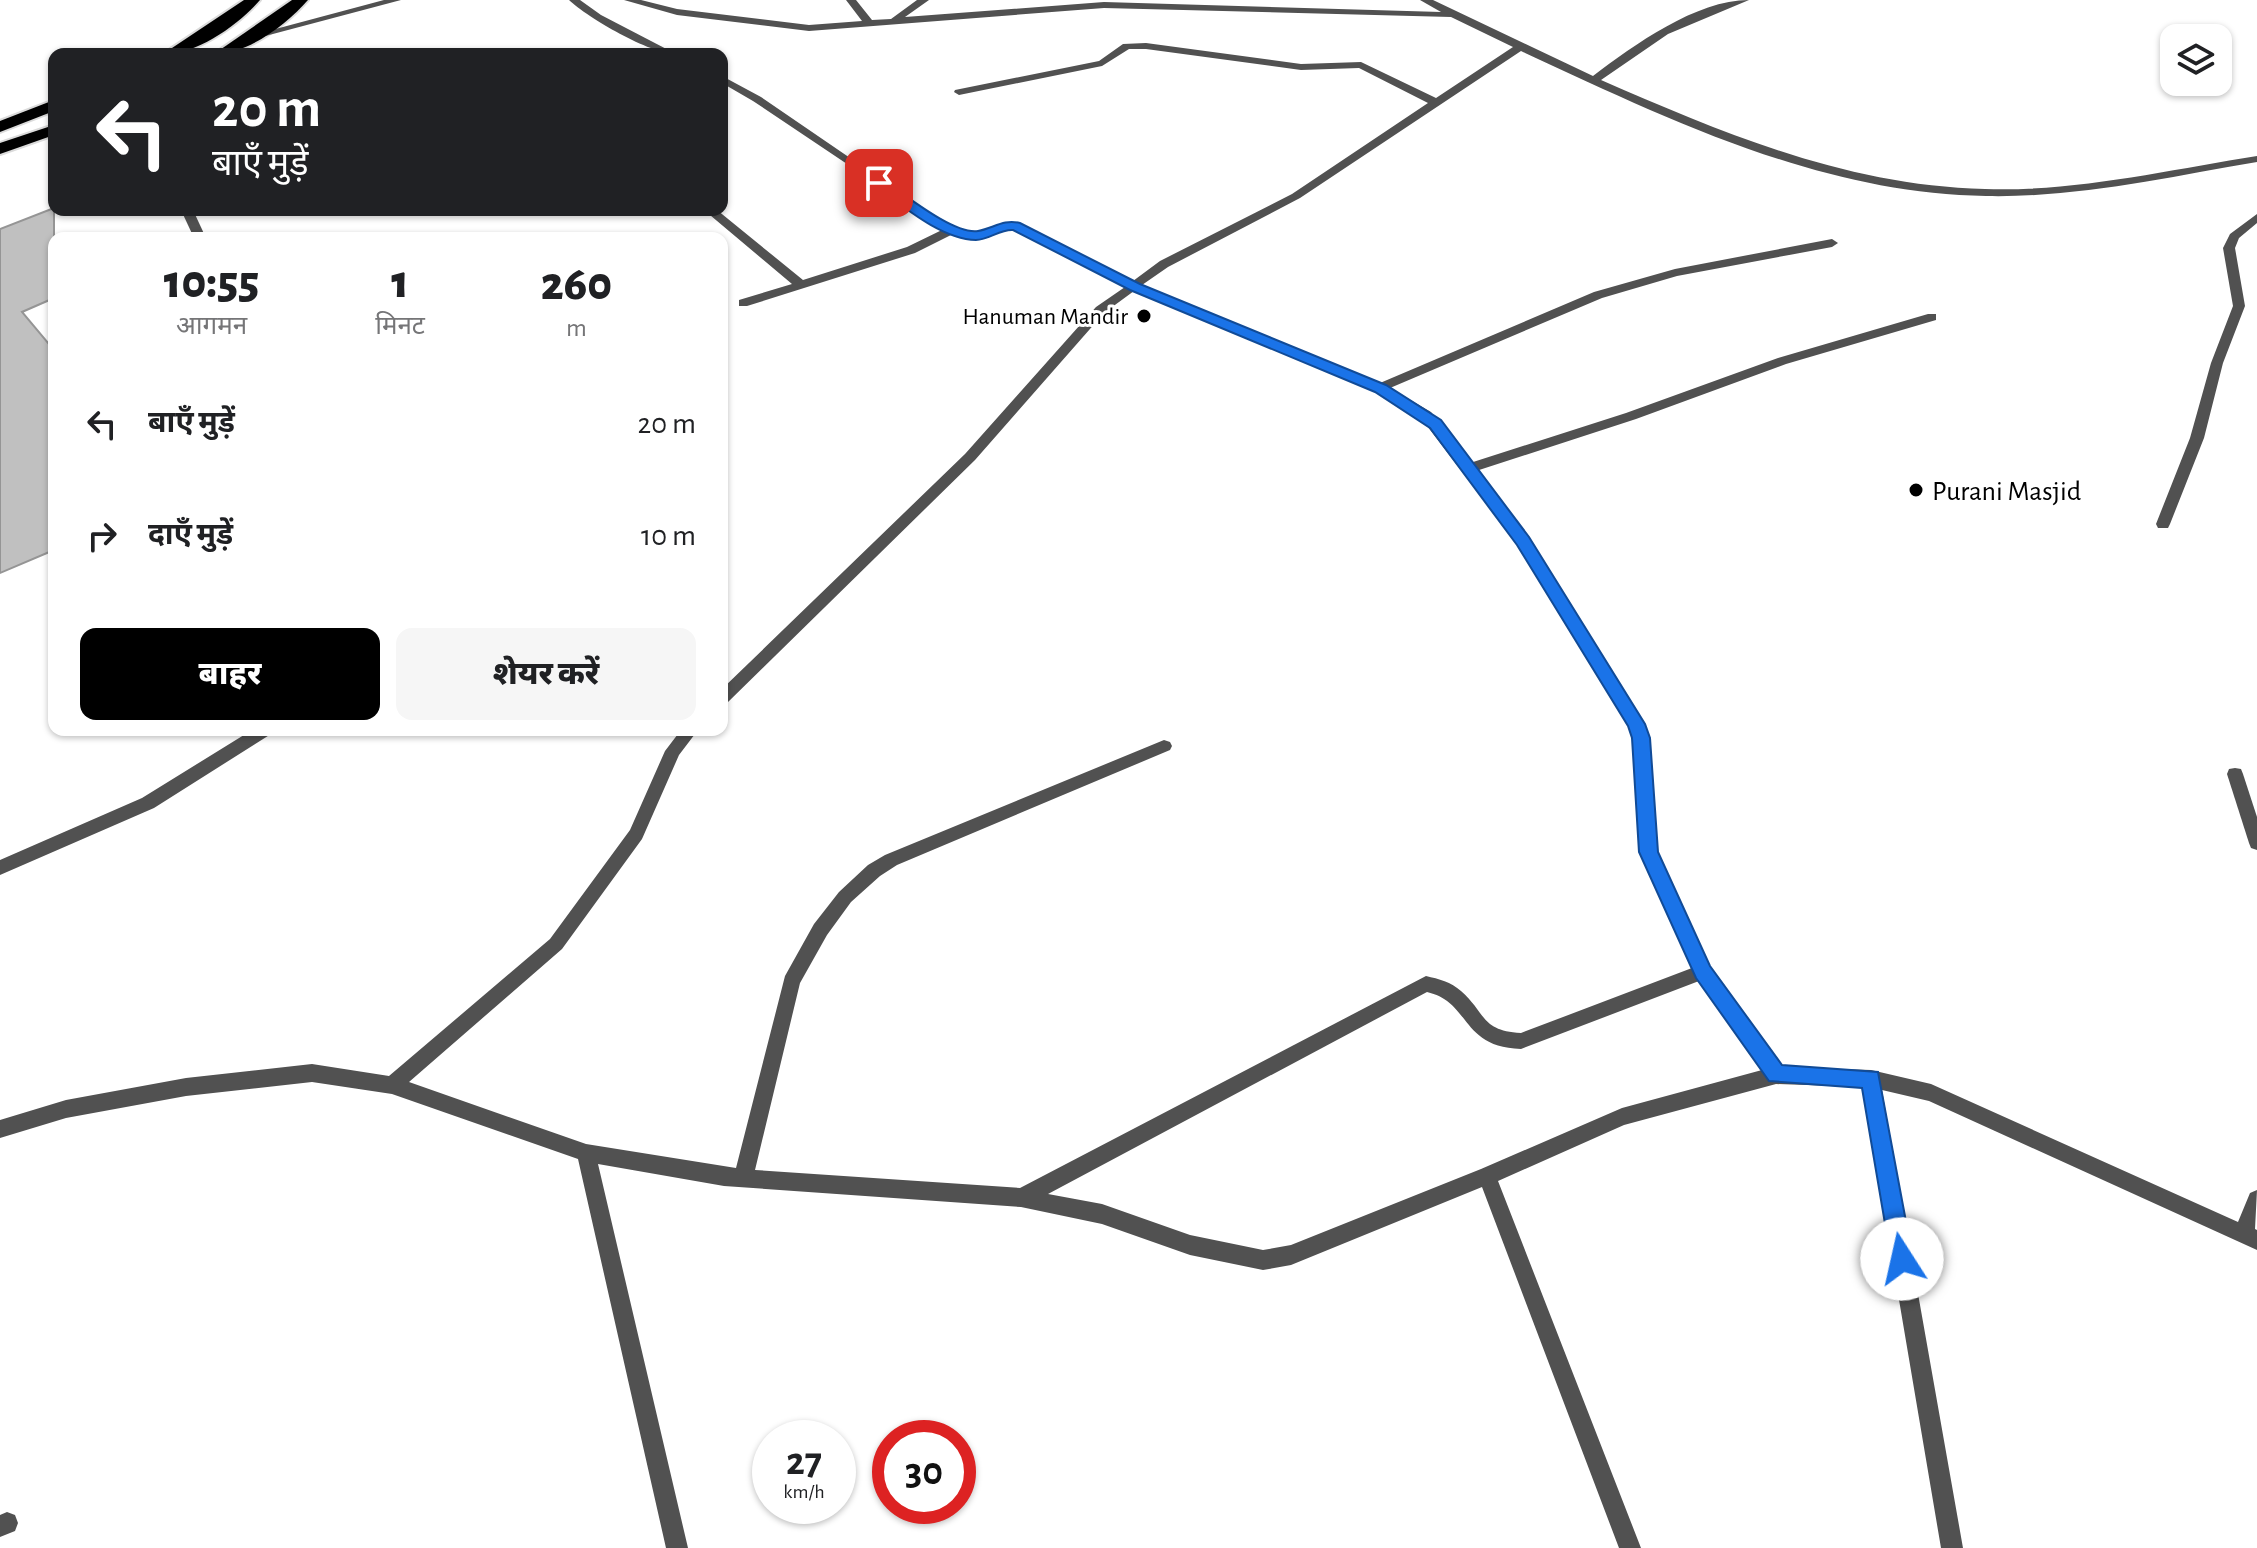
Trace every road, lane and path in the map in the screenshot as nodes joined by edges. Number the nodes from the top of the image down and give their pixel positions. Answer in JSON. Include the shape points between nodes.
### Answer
{"nodes":[{"id":1,"x":253,"y":0,"type":"edge"},
{"id":2,"x":301,"y":0,"type":"edge"},
{"id":3,"x":396,"y":0,"type":"edge"},
{"id":4,"x":574,"y":0,"type":"edge"},
{"id":5,"x":629,"y":0,"type":"edge"},
{"id":6,"x":851,"y":0,"type":"edge"},
{"id":7,"x":924,"y":0,"type":"edge"},
{"id":8,"x":1425,"y":0,"type":"edge"},
{"id":9,"x":1744,"y":0,"type":"edge"},
{"id":10,"x":1454,"y":15,"type":"junction"},
{"id":11,"x":895,"y":20,"type":"junction"},
{"id":12,"x":869,"y":23,"type":"junction"},
{"id":13,"x":254,"y":36,"type":"junction"},
{"id":14,"x":1521,"y":46,"type":"junction"},
{"id":15,"x":182,"y":48,"type":"edge"},
{"id":16,"x":233,"y":48,"type":"edge"},
{"id":17,"x":659,"y":48,"type":"edge"},
{"id":18,"x":1594,"y":80,"type":"junction"},
{"id":19,"x":728,"y":82,"type":"edge"},
{"id":20,"x":959,"y":92,"type":"dead end"},
{"id":21,"x":1437,"y":103,"type":"junction"},
{"id":22,"x":48,"y":107,"type":"edge"},
{"id":23,"x":0,"y":127,"type":"edge"},
{"id":24,"x":48,"y":132,"type":"edge"},
{"id":25,"x":0,"y":149,"type":"edge"},
{"id":26,"x":2257,"y":159,"type":"edge"},
{"id":27,"x":717,"y":216,"type":"edge"},
{"id":28,"x":2257,"y":217,"type":"edge"},
{"id":29,"x":954,"y":229,"type":"junction"},
{"id":30,"x":1832,"y":243,"type":"dead end"},
{"id":31,"x":800,"y":284,"type":"junction"},
{"id":32,"x":1135,"y":287,"type":"junction"},
{"id":33,"x":743,"y":303,"type":"dead end"},
{"id":34,"x":1932,"y":317,"type":"dead end"},
{"id":35,"x":1380,"y":388,"type":"junction"},
{"id":36,"x":1470,"y":468,"type":"junction"},
{"id":37,"x":2163,"y":524,"type":"dead end"},
{"id":38,"x":728,"y":693,"type":"edge"},
{"id":39,"x":255,"y":736,"type":"edge"},
{"id":40,"x":685,"y":736,"type":"edge"},
{"id":41,"x":1164,"y":746,"type":"dead end"},
{"id":42,"x":2235,"y":774,"type":"dead end"},
{"id":43,"x":2257,"y":843,"type":"edge"},
{"id":44,"x":0,"y":868,"type":"edge"},
{"id":45,"x":1703,"y":972,"type":"junction"},
{"id":46,"x":1776,"y":1075,"type":"junction"},
{"id":47,"x":1871,"y":1079,"type":"junction"},
{"id":48,"x":392,"y":1085,"type":"junction"},
{"id":49,"x":0,"y":1129,"type":"edge"},
{"id":50,"x":586,"y":1153,"type":"junction"},
{"id":51,"x":1487,"y":1176,"type":"junction"},
{"id":52,"x":743,"y":1178,"type":"junction"},
{"id":53,"x":1021,"y":1198,"type":"junction"},
{"id":54,"x":2257,"y":1200,"type":"edge"},
{"id":55,"x":2250,"y":1237,"type":"edge"},
{"id":56,"x":677,"y":1548,"type":"edge"},
{"id":57,"x":1630,"y":1548,"type":"edge"},
{"id":58,"x":1952,"y":1548,"type":"edge"}],
"edges":[{"from":1,"to":15,"type":"highway"},
{"from":2,"to":13,"type":"highway"},
{"from":3,"to":13,"type":"street"},
{"from":4,"to":17,"type":"street"},
{"from":5,"to":12,"type":"street","via":[[677,12],[809,28]]},
{"from":6,"to":12,"type":"street"},
{"from":7,"to":11,"type":"street"},
{"from":8,"to":10,"type":"street"},
{"from":9,"to":18,"type":"street","via":[[1643,41]]},
{"from":10,"to":11,"type":"street","via":[[1104,5]]},
{"from":10,"to":14,"type":"street"},
{"from":11,"to":12,"type":"street"},
{"from":13,"to":16,"type":"highway"},
{"from":14,"to":18,"type":"street"},
{"from":14,"to":21,"type":"street"},
{"from":18,"to":26,"type":"street","via":[[1724,139],[1894,186],[2044,192]]},
{"from":19,"to":29,"type":"street"},
{"from":20,"to":21,"type":"street","via":[[1102,63],[1127,46],[1146,46],[1301,67],[1361,65]]},
{"from":21,"to":32,"type":"street","via":[[1296,196],[1164,264]]},
{"from":22,"to":23,"type":"highway"},
{"from":24,"to":25,"type":"highway"},
{"from":27,"to":31,"type":"street"},
{"from":28,"to":37,"type":"street","via":[[2234,236],[2229,248],[2239,306]]},
{"from":29,"to":31,"type":"street","via":[[911,250]]},
{"from":29,"to":32,"type":"street","via":[[977,236],[1016,226]]},
{"from":30,"to":35,"type":"street","via":[[1675,273],[1598,295]]},
{"from":31,"to":33,"type":"street"},
{"from":32,"to":35,"type":"street"},
{"from":32,"to":38,"type":"street","via":[[1100,310],[970,457]]},
{"from":34,"to":36,"type":"street","via":[[1782,361]]},
{"from":35,"to":36,"type":"street","via":[[1426,415]]},
{"from":36,"to":45,"type":"street","via":[[1523,541],[1636,724],[1648,852]]},
{"from":39,"to":44,"type":"street","via":[[148,803]]},
{"from":40,"to":48,"type":"street","via":[[673,751],[636,834],[556,944]]},
{"from":41,"to":52,"type":"street","via":[[868,872],[835,909],[791,982]]},
{"from":42,"to":43,"type":"street"},
{"from":45,"to":46,"type":"street"},
{"from":45,"to":53,"type":"street","via":[[1521,1041],[1503,1043],[1488,1037],[1445,988],[1426,984]]},
{"from":46,"to":47,"type":"street"},
{"from":46,"to":51,"type":"street","via":[[1622,1117]]},
{"from":47,"to":55,"type":"street","via":[[1931,1093]]},
{"from":47,"to":58,"type":"street"},
{"from":48,"to":49,"type":"street","via":[[312,1073],[202,1085],[66,1109]]},
{"from":48,"to":50,"type":"street"},
{"from":50,"to":52,"type":"street"},
{"from":50,"to":56,"type":"street"},
{"from":51,"to":53,"type":"street","via":[[1291,1255],[1263,1260],[1190,1245],[1102,1214]]},
{"from":51,"to":57,"type":"street"},
{"from":52,"to":53,"type":"street"},
{"from":54,"to":55,"type":"street"}]}
